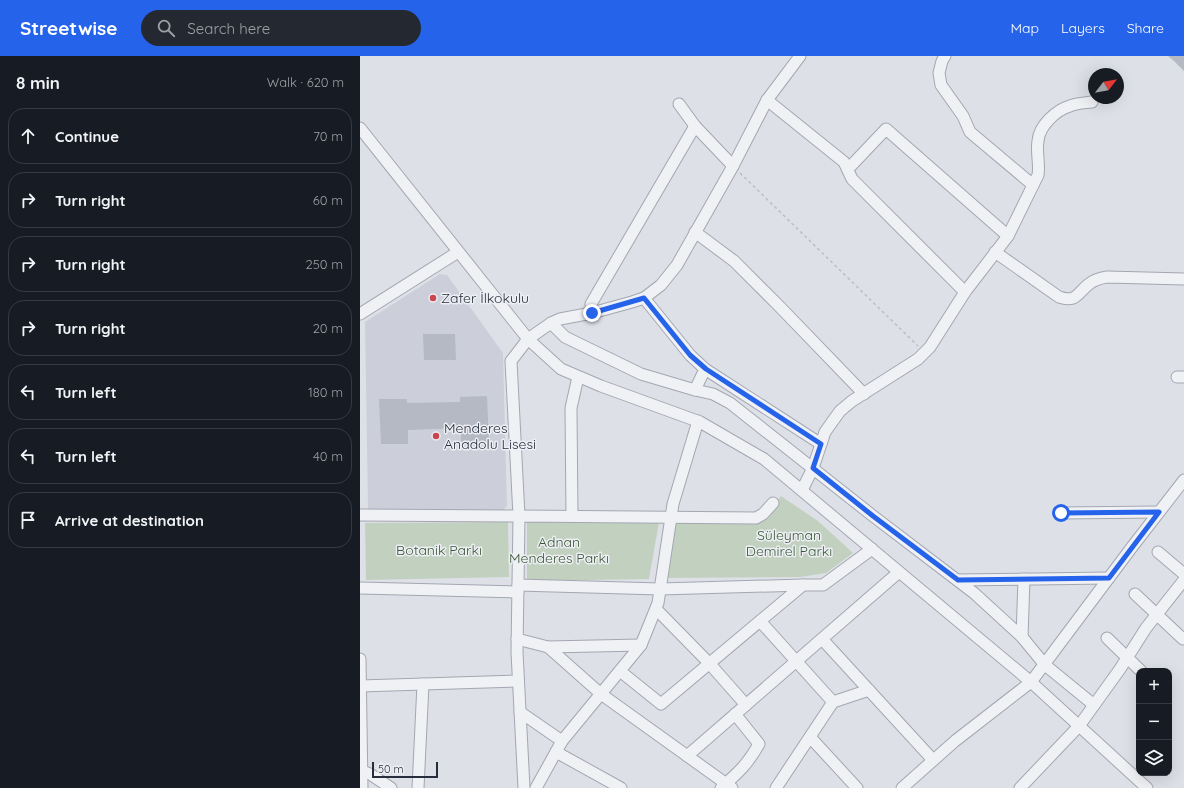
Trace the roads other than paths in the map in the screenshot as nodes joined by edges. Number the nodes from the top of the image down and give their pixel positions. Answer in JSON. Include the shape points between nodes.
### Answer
{"nodes":[{"id":1,"x":800,"y":56,"type":"edge"},
{"id":2,"x":945,"y":56,"type":"edge"},
{"id":3,"x":767,"y":100,"type":"junction"},
{"id":4,"x":1088,"y":103,"type":"edge"},
{"id":5,"x":679,"y":104,"type":"dead end"},
{"id":6,"x":695,"y":126,"type":"junction"},
{"id":7,"x":362,"y":134,"type":"edge"},
{"id":8,"x":733,"y":166,"type":"junction"},
{"id":9,"x":848,"y":169,"type":"junction"},
{"id":10,"x":1033,"y":185,"type":"junction"},
{"id":11,"x":695,"y":232,"type":"junction"},
{"id":12,"x":1008,"y":236,"type":"junction"},
{"id":13,"x":458,"y":252,"type":"junction"},
{"id":14,"x":995,"y":252,"type":"junction"},
{"id":15,"x":1184,"y":279,"type":"edge"},
{"id":16,"x":964,"y":292,"type":"junction"},
{"id":17,"x":644,"y":298,"type":"junction"},
{"id":18,"x":592,"y":313,"type":"junction"},
{"id":19,"x":360,"y":314,"type":"edge"},
{"id":20,"x":551,"y":323,"type":"junction"},
{"id":21,"x":528,"y":339,"type":"junction"},
{"id":22,"x":706,"y":369,"type":"junction"},
{"id":23,"x":578,"y":376,"type":"junction"},
{"id":24,"x":695,"y":390,"type":"junction"},
{"id":25,"x":864,"y":394,"type":"junction"},
{"id":26,"x":698,"y":421,"type":"junction"},
{"id":27,"x":821,"y":444,"type":"junction"},
{"id":28,"x":813,"y":468,"type":"junction"},
{"id":29,"x":1182,"y":487,"type":"edge"},
{"id":30,"x":802,"y":490,"type":"junction"},
{"id":31,"x":773,"y":503,"type":"dead end"},
{"id":32,"x":1159,"y":512,"type":"junction"},
{"id":33,"x":1061,"y":513,"type":"dead end"},
{"id":34,"x":360,"y":515,"type":"edge"},
{"id":35,"x":519,"y":516,"type":"junction"},
{"id":36,"x":572,"y":516,"type":"junction"},
{"id":37,"x":671,"y":517,"type":"junction"},
{"id":38,"x":872,"y":549,"type":"junction"},
{"id":39,"x":1158,"y":552,"type":"dead end"},
{"id":40,"x":899,"y":572,"type":"junction"},
{"id":41,"x":1184,"y":574,"type":"edge"},
{"id":42,"x":1109,"y":578,"type":"junction"},
{"id":43,"x":1024,"y":579,"type":"junction"},
{"id":44,"x":958,"y":580,"type":"junction"},
{"id":45,"x":1184,"y":580,"type":"edge"},
{"id":46,"x":803,"y":585,"type":"junction"},
{"id":47,"x":360,"y":588,"type":"edge"},
{"id":48,"x":518,"y":589,"type":"junction"},
{"id":49,"x":660,"y":589,"type":"junction"},
{"id":50,"x":1136,"y":594,"type":"dead end"},
{"id":51,"x":656,"y":609,"type":"junction"},
{"id":52,"x":1157,"y":614,"type":"junction"},
{"id":53,"x":760,"y":621,"type":"junction"},
{"id":54,"x":1022,"y":637,"type":"junction"},
{"id":55,"x":517,"y":638,"type":"junction"},
{"id":56,"x":1107,"y":638,"type":"dead end"},
{"id":57,"x":822,"y":639,"type":"junction"},
{"id":58,"x":1183,"y":639,"type":"edge"},
{"id":59,"x":641,"y":645,"type":"junction"},
{"id":60,"x":548,"y":647,"type":"junction"},
{"id":61,"x":1127,"y":658,"type":"junction"},
{"id":62,"x":360,"y":659,"type":"edge"},
{"id":63,"x":795,"y":662,"type":"junction"},
{"id":64,"x":709,"y":663,"type":"junction"},
{"id":65,"x":1045,"y":666,"type":"junction"},
{"id":66,"x":1138,"y":668,"type":"edge"},
{"id":67,"x":620,"y":670,"type":"junction"},
{"id":68,"x":518,"y":681,"type":"junction"},
{"id":69,"x":1031,"y":682,"type":"junction"},
{"id":70,"x":423,"y":684,"type":"junction"},
{"id":71,"x":360,"y":686,"type":"edge"},
{"id":72,"x":869,"y":690,"type":"junction"},
{"id":73,"x":601,"y":694,"type":"junction"},
{"id":74,"x":833,"y":702,"type":"junction"},
{"id":75,"x":746,"y":704,"type":"junction"},
{"id":76,"x":1094,"y":705,"type":"junction"},
{"id":77,"x":520,"y":712,"type":"junction"},
{"id":78,"x":735,"y":714,"type":"junction"},
{"id":79,"x":1079,"y":726,"type":"junction"},
{"id":80,"x":810,"y":737,"type":"junction"},
{"id":81,"x":562,"y":741,"type":"junction"},
{"id":82,"x":556,"y":752,"type":"junction"},
{"id":83,"x":687,"y":756,"type":"junction"},
{"id":84,"x":933,"y":760,"type":"junction"},
{"id":85,"x":361,"y":770,"type":"edge"},
{"id":86,"x":726,"y":786,"type":"edge"},
{"id":87,"x":362,"y":787,"type":"edge"},
{"id":88,"x":391,"y":788,"type":"edge"},
{"id":89,"x":418,"y":788,"type":"edge"},
{"id":90,"x":524,"y":788,"type":"edge"},
{"id":91,"x":536,"y":788,"type":"edge"},
{"id":92,"x":621,"y":788,"type":"edge"},
{"id":93,"x":776,"y":788,"type":"edge"},
{"id":94,"x":857,"y":788,"type":"edge"},
{"id":95,"x":902,"y":788,"type":"edge"},
{"id":96,"x":1020,"y":788,"type":"edge"},
{"id":97,"x":1147,"y":788,"type":"edge"}],
"edges":[{"from":1,"to":3,"type":"street"},
{"from":2,"to":10,"type":"street","via":[[939,73],[941,85],[963,116],[970,132]]},
{"from":3,"to":8,"type":"street"},
{"from":3,"to":9,"type":"street","via":[[844,162]]},
{"from":4,"to":10,"type":"street","via":[[1070,106],[1042,127],[1038,139],[1038,175]]},
{"from":5,"to":6,"type":"street"},
{"from":6,"to":8,"type":"street"},
{"from":6,"to":18,"type":"street","via":[[594,298],[591,304]]},
{"from":7,"to":13,"type":"street"},
{"from":8,"to":11,"type":"street"},
{"from":9,"to":12,"type":"street","via":[[886,129]]},
{"from":9,"to":16,"type":"street","via":[[852,179]]},
{"from":10,"to":12,"type":"street"},
{"from":11,"to":17,"type":"street","via":[[670,275]]},
{"from":11,"to":25,"type":"street","via":[[734,261]]},
{"from":12,"to":14,"type":"street"},
{"from":13,"to":19,"type":"street"},
{"from":13,"to":21,"type":"street"},
{"from":14,"to":15,"type":"street","via":[[1063,299],[1076,297],[1089,284],[1100,278]]},
{"from":14,"to":16,"type":"street"},
{"from":16,"to":25,"type":"street","via":[[936,339],[924,353]]},
{"from":17,"to":18,"type":"street"},
{"from":17,"to":22,"type":"street","via":[[690,355]]},
{"from":18,"to":20,"type":"street"},
{"from":20,"to":21,"type":"street"},
{"from":20,"to":24,"type":"street","via":[[565,337],[640,374]]},
{"from":21,"to":23,"type":"street","via":[[561,369]]},
{"from":21,"to":35,"type":"street","via":[[511,361]]},
{"from":22,"to":24,"type":"street"},
{"from":22,"to":27,"type":"street"},
{"from":23,"to":26,"type":"street"},
{"from":23,"to":36,"type":"street","via":[[571,408]]},
{"from":24,"to":28,"type":"street","via":[[713,394],[730,402]]},
{"from":25,"to":27,"type":"street","via":[[840,411],[829,425]]},
{"from":26,"to":30,"type":"street","via":[[764,459]]},
{"from":26,"to":37,"type":"street"},
{"from":27,"to":28,"type":"street"},
{"from":28,"to":30,"type":"street"},
{"from":28,"to":44,"type":"street"},
{"from":29,"to":32,"type":"street"},
{"from":30,"to":38,"type":"street"},
{"from":31,"to":37,"type":"street","via":[[764,514],[756,518]]},
{"from":32,"to":33,"type":"street"},
{"from":32,"to":42,"type":"street"},
{"from":34,"to":35,"type":"street"},
{"from":35,"to":36,"type":"street"},
{"from":35,"to":48,"type":"street"},
{"from":36,"to":37,"type":"street"},
{"from":37,"to":49,"type":"street"},
{"from":38,"to":40,"type":"street"},
{"from":38,"to":46,"type":"street","via":[[823,585]]},
{"from":39,"to":41,"type":"street"},
{"from":40,"to":57,"type":"street"},
{"from":40,"to":69,"type":"street"},
{"from":42,"to":43,"type":"street"},
{"from":42,"to":65,"type":"street"},
{"from":43,"to":44,"type":"street"},
{"from":43,"to":54,"type":"street"},
{"from":44,"to":54,"type":"street"},
{"from":45,"to":52,"type":"street"},
{"from":46,"to":49,"type":"street"},
{"from":46,"to":53,"type":"street"},
{"from":47,"to":48,"type":"street"},
{"from":48,"to":49,"type":"street"},
{"from":48,"to":55,"type":"street"},
{"from":49,"to":51,"type":"street"},
{"from":50,"to":52,"type":"street"},
{"from":51,"to":59,"type":"street"},
{"from":51,"to":64,"type":"street"},
{"from":52,"to":58,"type":"street"},
{"from":52,"to":61,"type":"street"},
{"from":53,"to":63,"type":"street"},
{"from":53,"to":64,"type":"street"},
{"from":54,"to":65,"type":"street"},
{"from":55,"to":60,"type":"street"},
{"from":55,"to":68,"type":"street"},
{"from":56,"to":61,"type":"street"},
{"from":57,"to":63,"type":"street"},
{"from":57,"to":72,"type":"street"},
{"from":59,"to":60,"type":"street"},
{"from":59,"to":67,"type":"street"},
{"from":60,"to":73,"type":"street"},
{"from":61,"to":66,"type":"street"},
{"from":61,"to":76,"type":"street"},
{"from":62,"to":71,"type":"street"},
{"from":63,"to":74,"type":"street"},
{"from":63,"to":75,"type":"street"},
{"from":64,"to":67,"type":"street","via":[[661,704]]},
{"from":64,"to":75,"type":"street"},
{"from":65,"to":69,"type":"street"},
{"from":65,"to":76,"type":"street"},
{"from":67,"to":73,"type":"street"},
{"from":68,"to":70,"type":"street"},
{"from":68,"to":77,"type":"street"},
{"from":69,"to":79,"type":"street"},
{"from":69,"to":84,"type":"street"},
{"from":70,"to":71,"type":"street"},
{"from":70,"to":89,"type":"street"},
{"from":71,"to":85,"type":"street"},
{"from":72,"to":74,"type":"street"},
{"from":72,"to":84,"type":"street"},
{"from":73,"to":81,"type":"street"},
{"from":73,"to":83,"type":"street"},
{"from":74,"to":80,"type":"street"},
{"from":75,"to":78,"type":"street"},
{"from":76,"to":79,"type":"street"},
{"from":77,"to":81,"type":"street"},
{"from":77,"to":90,"type":"street"},
{"from":78,"to":83,"type":"street"},
{"from":78,"to":86,"type":"street","via":[[759,744],[751,759]]},
{"from":79,"to":96,"type":"street"},
{"from":79,"to":97,"type":"street"},
{"from":80,"to":93,"type":"street"},
{"from":80,"to":94,"type":"street"},
{"from":81,"to":82,"type":"street"},
{"from":82,"to":91,"type":"street"},
{"from":82,"to":92,"type":"street"},
{"from":83,"to":86,"type":"street"},
{"from":84,"to":95,"type":"street"},
{"from":85,"to":87,"type":"street"},
{"from":85,"to":88,"type":"street"}]}
